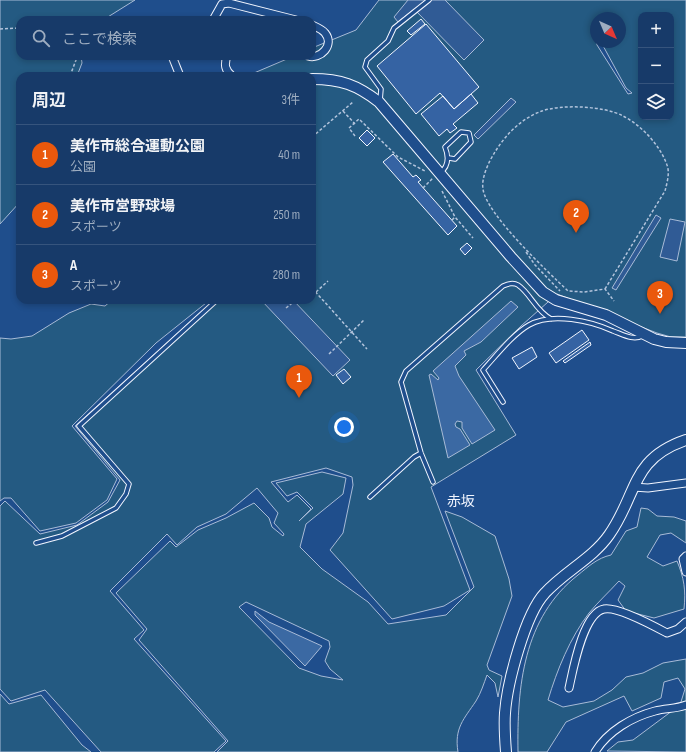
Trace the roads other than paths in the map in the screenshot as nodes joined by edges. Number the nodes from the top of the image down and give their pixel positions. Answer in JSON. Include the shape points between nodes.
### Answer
{"nodes":[{"id":1,"x":429,"y":0,"type":"edge"},
{"id":2,"x":215,"y":16,"type":"edge"},
{"id":3,"x":280,"y":16,"type":"edge"},
{"id":4,"x":316,"y":27,"type":"edge"},
{"id":5,"x":316,"y":56,"type":"edge"},
{"id":6,"x":172,"y":60,"type":"edge"},
{"id":7,"x":226,"y":60,"type":"edge"},
{"id":8,"x":178,"y":72,"type":"edge"},
{"id":9,"x":228,"y":72,"type":"edge"},
{"id":10,"x":316,"y":79,"type":"edge"},
{"id":11,"x":380,"y":102,"type":"junction"},
{"id":12,"x":449,"y":158,"type":"junction"},
{"id":13,"x":439,"y":173,"type":"junction"},
{"id":14,"x":213,"y":304,"type":"edge"},
{"id":15,"x":552,"y":319,"type":"junction"},
{"id":16,"x":645,"y":335,"type":"junction"},
{"id":17,"x":686,"y":343,"type":"edge"},
{"id":18,"x":503,"y":402,"type":"dead end"},
{"id":19,"x":686,"y":440,"type":"edge"},
{"id":20,"x":421,"y":453,"type":"junction"},
{"id":21,"x":433,"y":482,"type":"dead end"},
{"id":22,"x":686,"y":483,"type":"edge"},
{"id":23,"x":633,"y":487,"type":"junction"},
{"id":24,"x":370,"y":496,"type":"dead end"},
{"id":25,"x":36,"y":543,"type":"dead end"},
{"id":26,"x":686,"y":556,"type":"edge"},
{"id":27,"x":686,"y":572,"type":"edge"},
{"id":28,"x":686,"y":622,"type":"edge"},
{"id":29,"x":569,"y":688,"type":"dead end"},
{"id":30,"x":686,"y":705,"type":"edge"},
{"id":31,"x":506,"y":752,"type":"edge"},
{"id":32,"x":595,"y":752,"type":"edge"}],
"edges":[{"from":1,"to":11,"type":"lane","via":[[394,28],[388,41],[367,60],[365,67],[381,89]]},
{"from":2,"to":3,"type":"street","via":[[222,4],[229,3]]},
{"from":4,"to":5,"type":"street","via":[[326,33],[328,40],[323,53]]},
{"from":6,"to":8,"type":"street"},
{"from":7,"to":9,"type":"street"},
{"from":10,"to":11,"type":"street","via":[[356,86]]},
{"from":11,"to":13,"type":"street"},
{"from":12,"to":12,"type":"lane","via":[[445,147],[462,132],[469,133],[471,142],[456,158]]},
{"from":12,"to":13,"type":"lane"},
{"from":13,"to":16,"type":"street","via":[[543,292],[556,300],[606,316]]},
{"from":14,"to":25,"type":"lane","via":[[79,426],[129,484],[126,494],[116,508],[62,536]]},
{"from":15,"to":16,"type":"lane","via":[[582,320],[629,337],[638,338]]},
{"from":15,"to":18,"type":"lane","via":[[536,321],[528,326],[483,370]]},
{"from":15,"to":20,"type":"lane","via":[[542,313],[518,285],[511,283],[503,286],[406,371],[401,382]]},
{"from":16,"to":17,"type":"street","via":[[666,342]]},
{"from":19,"to":23,"type":"street","via":[[670,445],[653,457],[638,475]]},
{"from":20,"to":21,"type":"lane"},
{"from":20,"to":24,"type":"lane"},
{"from":22,"to":23,"type":"street","via":[[648,488]]},
{"from":23,"to":31,"type":"street","via":[[617,524],[604,542],[543,595],[531,616],[509,688],[504,732]]},
{"from":26,"to":27,"type":"street"},
{"from":28,"to":29,"type":"street","via":[[678,629],[667,632],[615,610],[603,609],[586,625]]},
{"from":30,"to":32,"type":"street","via":[[655,711],[633,719],[600,743]]}]}
